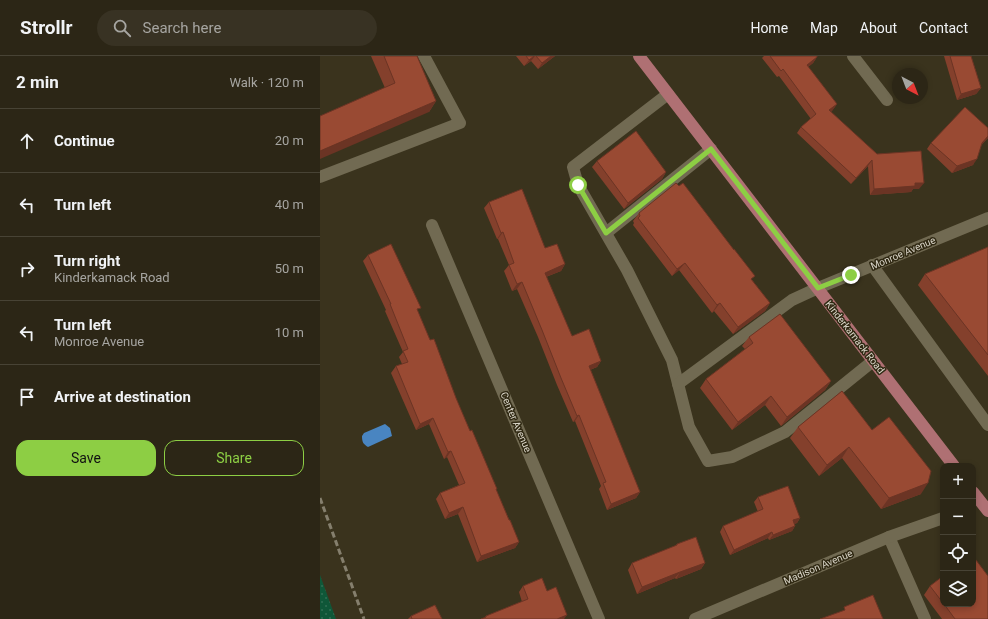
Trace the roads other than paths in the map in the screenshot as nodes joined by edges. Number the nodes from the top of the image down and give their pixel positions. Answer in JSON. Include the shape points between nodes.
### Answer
{"nodes":[{"id":1,"x":424,"y":56,"type":"edge"},
{"id":2,"x":639,"y":56,"type":"edge"},
{"id":3,"x":853,"y":56,"type":"edge"},
{"id":4,"x":668,"y":94,"type":"junction"},
{"id":5,"x":886,"y":100,"type":"dead end"},
{"id":6,"x":711,"y":149,"type":"junction"},
{"id":7,"x":320,"y":177,"type":"edge"},
{"id":8,"x":988,"y":218,"type":"edge"},
{"id":9,"x":432,"y":225,"type":"dead end"},
{"id":10,"x":606,"y":233,"type":"junction"},
{"id":11,"x":872,"y":266,"type":"junction"},
{"id":12,"x":818,"y":288,"type":"junction"},
{"id":13,"x":873,"y":361,"type":"junction"},
{"id":14,"x":678,"y":384,"type":"junction"},
{"id":15,"x":988,"y":424,"type":"edge"},
{"id":16,"x":952,"y":463,"type":"edge"},
{"id":17,"x":976,"y":498,"type":"edge"},
{"id":18,"x":981,"y":508,"type":"edge"},
{"id":19,"x":940,"y":519,"type":"edge"},
{"id":20,"x":889,"y":538,"type":"junction"},
{"id":21,"x":600,"y":619,"type":"edge"},
{"id":22,"x":695,"y":619,"type":"edge"},
{"id":23,"x":925,"y":619,"type":"edge"}],
"edges":[{"from":1,"to":7,"type":"street","via":[[460,123]]},
{"from":2,"to":4,"type":"main road","name":"Kinderkamack Road"},
{"from":3,"to":5,"type":"street"},
{"from":4,"to":6,"type":"main road","name":"Kinderkamack Road"},
{"from":4,"to":10,"type":"street","via":[[573,167],[578,185]]},
{"from":6,"to":10,"type":"street"},
{"from":6,"to":12,"type":"main road","name":"Kinderkamack Road"},
{"from":8,"to":11,"type":"street","name":"Monroe Avenue"},
{"from":9,"to":21,"type":"street","name":"Center Avenue"},
{"from":10,"to":14,"type":"street","via":[[672,360]]},
{"from":11,"to":12,"type":"street","name":"Monroe Avenue"},
{"from":11,"to":15,"type":"street"},
{"from":12,"to":13,"type":"main road","name":"Kinderkamack Road"},
{"from":12,"to":14,"type":"street","name":"Monroe Avenue","via":[[792,300]]},
{"from":13,"to":14,"type":"street","via":[[785,432],[732,457],[708,461],[689,427]]},
{"from":13,"to":16,"type":"main road","name":"Kinderkamack Road"},
{"from":17,"to":18,"type":"main road"},
{"from":19,"to":20,"type":"street","name":"Madison Avenue"},
{"from":20,"to":22,"type":"street","name":"Madison Avenue"},
{"from":20,"to":23,"type":"street"}]}
